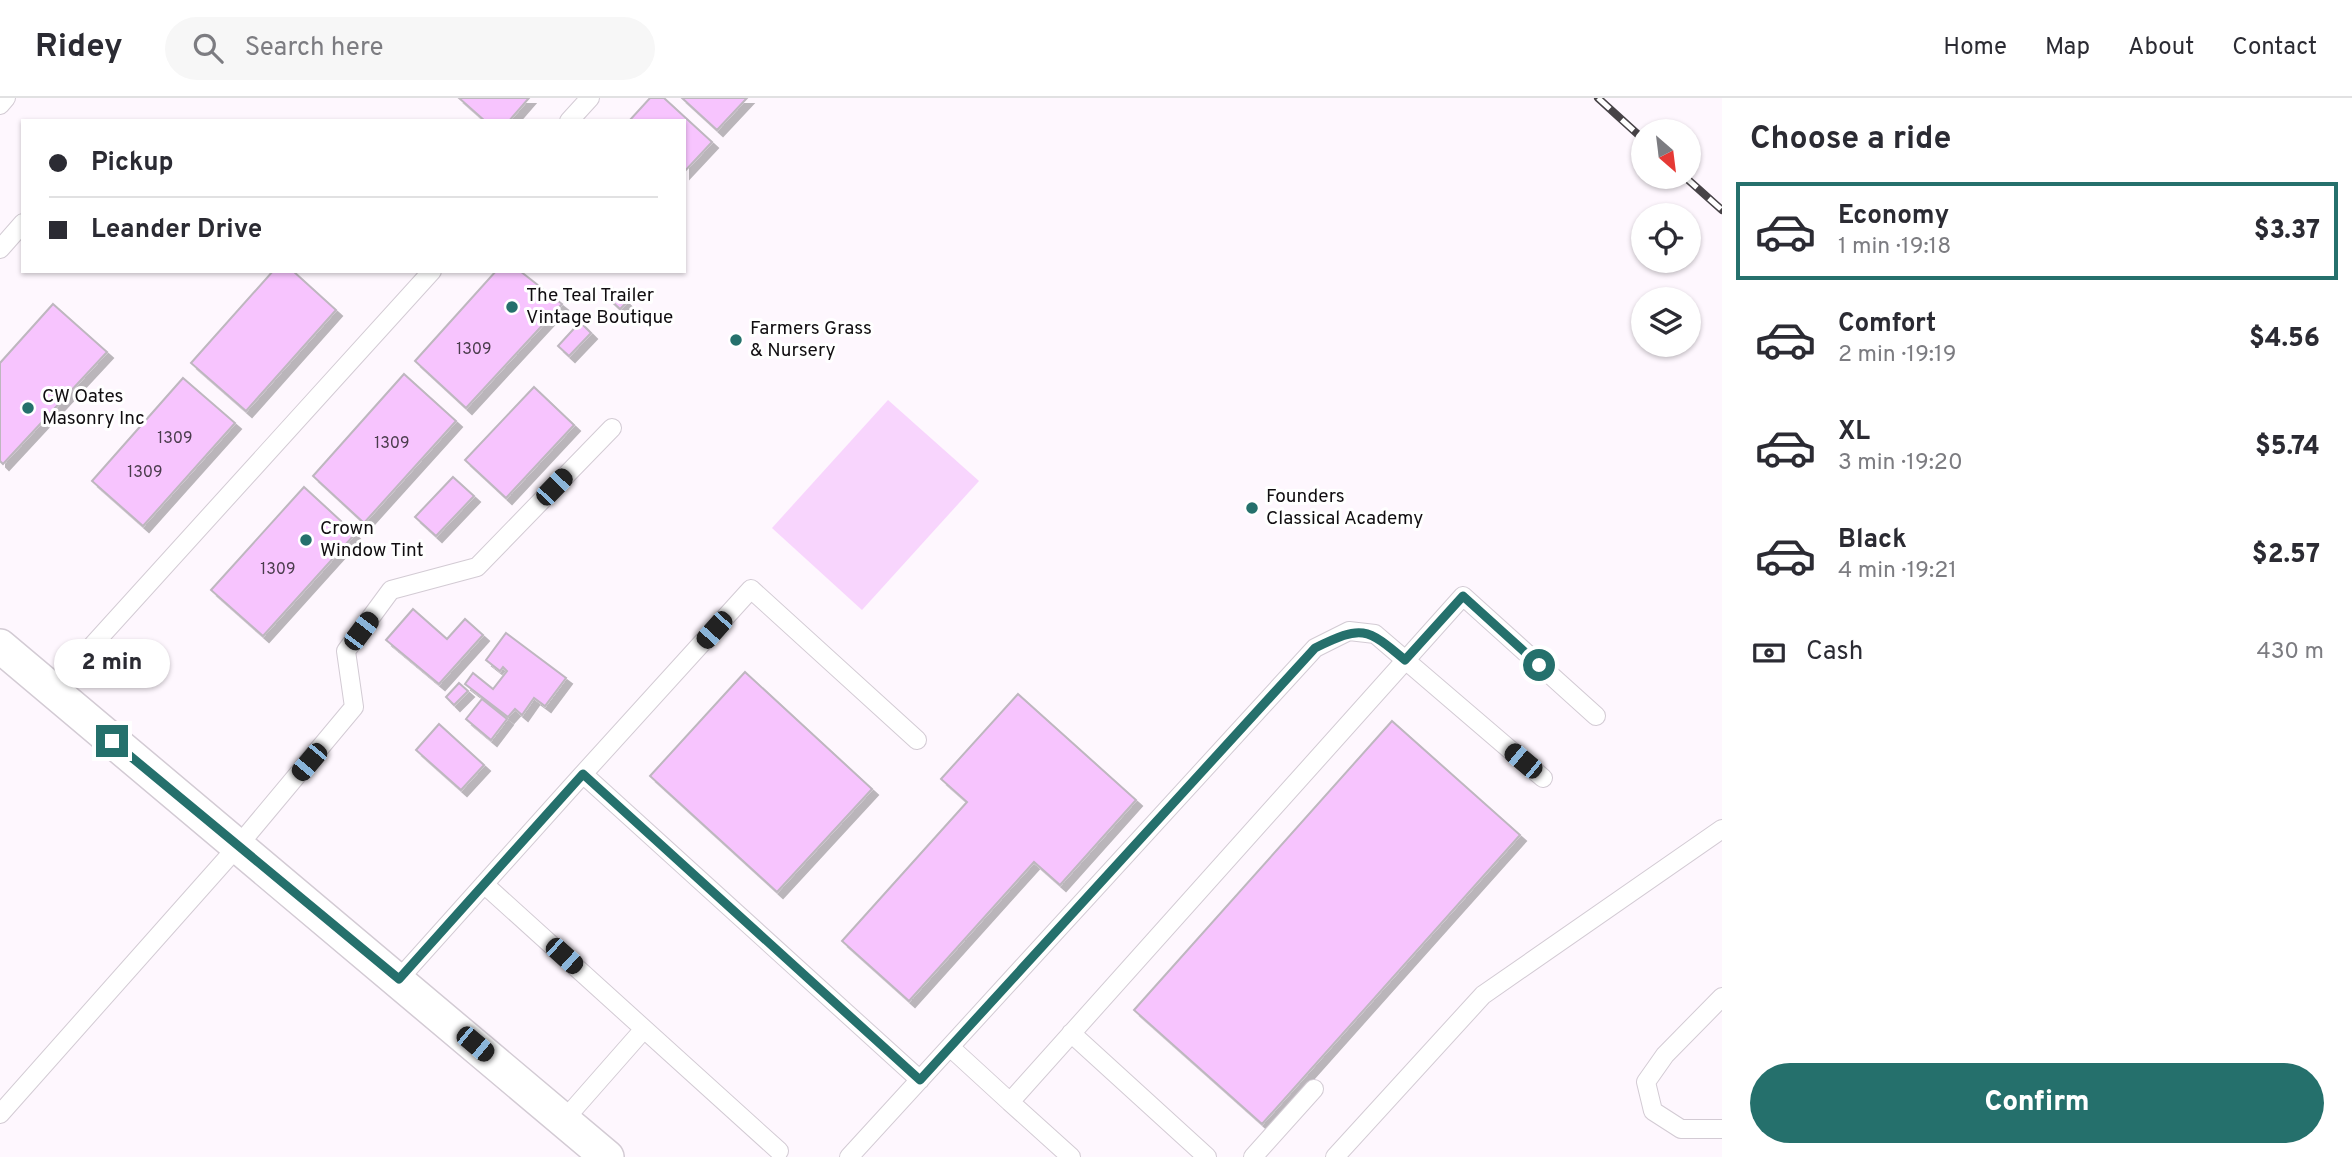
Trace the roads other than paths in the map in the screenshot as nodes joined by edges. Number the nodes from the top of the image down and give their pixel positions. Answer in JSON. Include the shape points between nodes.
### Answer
{"nodes":[{"id":1,"x":6,"y":98,"type":"edge"},
{"id":2,"x":590,"y":98,"type":"edge"},
{"id":3,"x":0,"y":105,"type":"edge"},
{"id":4,"x":571,"y":119,"type":"edge"},
{"id":5,"x":21,"y":225,"type":"edge"},
{"id":6,"x":0,"y":249,"type":"edge"},
{"id":7,"x":421,"y":275,"type":"edge"},
{"id":8,"x":612,"y":428,"type":"dead end"},
{"id":9,"x":0,"y":646,"type":"edge"},
{"id":10,"x":1405,"y":660,"type":"junction"},
{"id":11,"x":52,"y":690,"type":"junction"},
{"id":12,"x":1597,"y":716,"type":"dead end"},
{"id":13,"x":917,"y":740,"type":"dead end"},
{"id":14,"x":583,"y":774,"type":"junction"},
{"id":15,"x":1543,"y":778,"type":"dead end"},
{"id":16,"x":1722,"y":830,"type":"edge"},
{"id":17,"x":238,"y":846,"type":"junction"},
{"id":18,"x":484,"y":884,"type":"junction"},
{"id":19,"x":399,"y":979,"type":"junction"},
{"id":20,"x":1722,"y":997,"type":"edge"},
{"id":21,"x":644,"y":1029,"type":"junction"},
{"id":22,"x":1071,"y":1033,"type":"junction"},
{"id":23,"x":950,"y":1047,"type":"junction"},
{"id":24,"x":920,"y":1080,"type":"junction"},
{"id":25,"x":1314,"y":1089,"type":"dead end"},
{"id":26,"x":1010,"y":1102,"type":"junction"},
{"id":27,"x":0,"y":1114,"type":"edge"},
{"id":28,"x":564,"y":1120,"type":"junction"},
{"id":29,"x":1722,"y":1129,"type":"edge"},
{"id":30,"x":779,"y":1151,"type":"dead end"},
{"id":31,"x":607,"y":1157,"type":"edge"},
{"id":32,"x":849,"y":1157,"type":"edge"},
{"id":33,"x":1071,"y":1157,"type":"edge"},
{"id":34,"x":1207,"y":1157,"type":"edge"},
{"id":35,"x":1253,"y":1157,"type":"edge"},
{"id":36,"x":1335,"y":1157,"type":"edge"}],
"edges":[{"from":1,"to":3,"type":"lane"},
{"from":2,"to":4,"type":"lane"},
{"from":5,"to":6,"type":"lane"},
{"from":7,"to":11,"type":"lane"},
{"from":8,"to":17,"type":"lane","via":[[477,567],[391,590],[345,651],[354,708]]},
{"from":9,"to":11,"type":"street"},
{"from":10,"to":12,"type":"lane","via":[[1463,596]]},
{"from":10,"to":15,"type":"lane"},
{"from":10,"to":22,"type":"lane"},
{"from":10,"to":23,"type":"lane","via":[[1375,635],[1349,631],[1315,648]]},
{"from":11,"to":17,"type":"street"},
{"from":13,"to":14,"type":"lane","via":[[751,589]]},
{"from":14,"to":18,"type":"lane"},
{"from":14,"to":24,"type":"lane"},
{"from":16,"to":36,"type":"lane","via":[[1483,995]]},
{"from":17,"to":19,"type":"street"},
{"from":17,"to":27,"type":"lane"},
{"from":18,"to":19,"type":"lane"},
{"from":18,"to":21,"type":"lane"},
{"from":19,"to":28,"type":"street"},
{"from":20,"to":29,"type":"lane","via":[[1665,1055],[1646,1082],[1653,1111],[1681,1129]]},
{"from":21,"to":28,"type":"lane"},
{"from":21,"to":30,"type":"lane"},
{"from":22,"to":26,"type":"lane"},
{"from":22,"to":34,"type":"lane"},
{"from":23,"to":24,"type":"lane"},
{"from":23,"to":26,"type":"lane"},
{"from":24,"to":32,"type":"lane"},
{"from":25,"to":35,"type":"lane"},
{"from":26,"to":33,"type":"lane"},
{"from":28,"to":31,"type":"street"}]}
